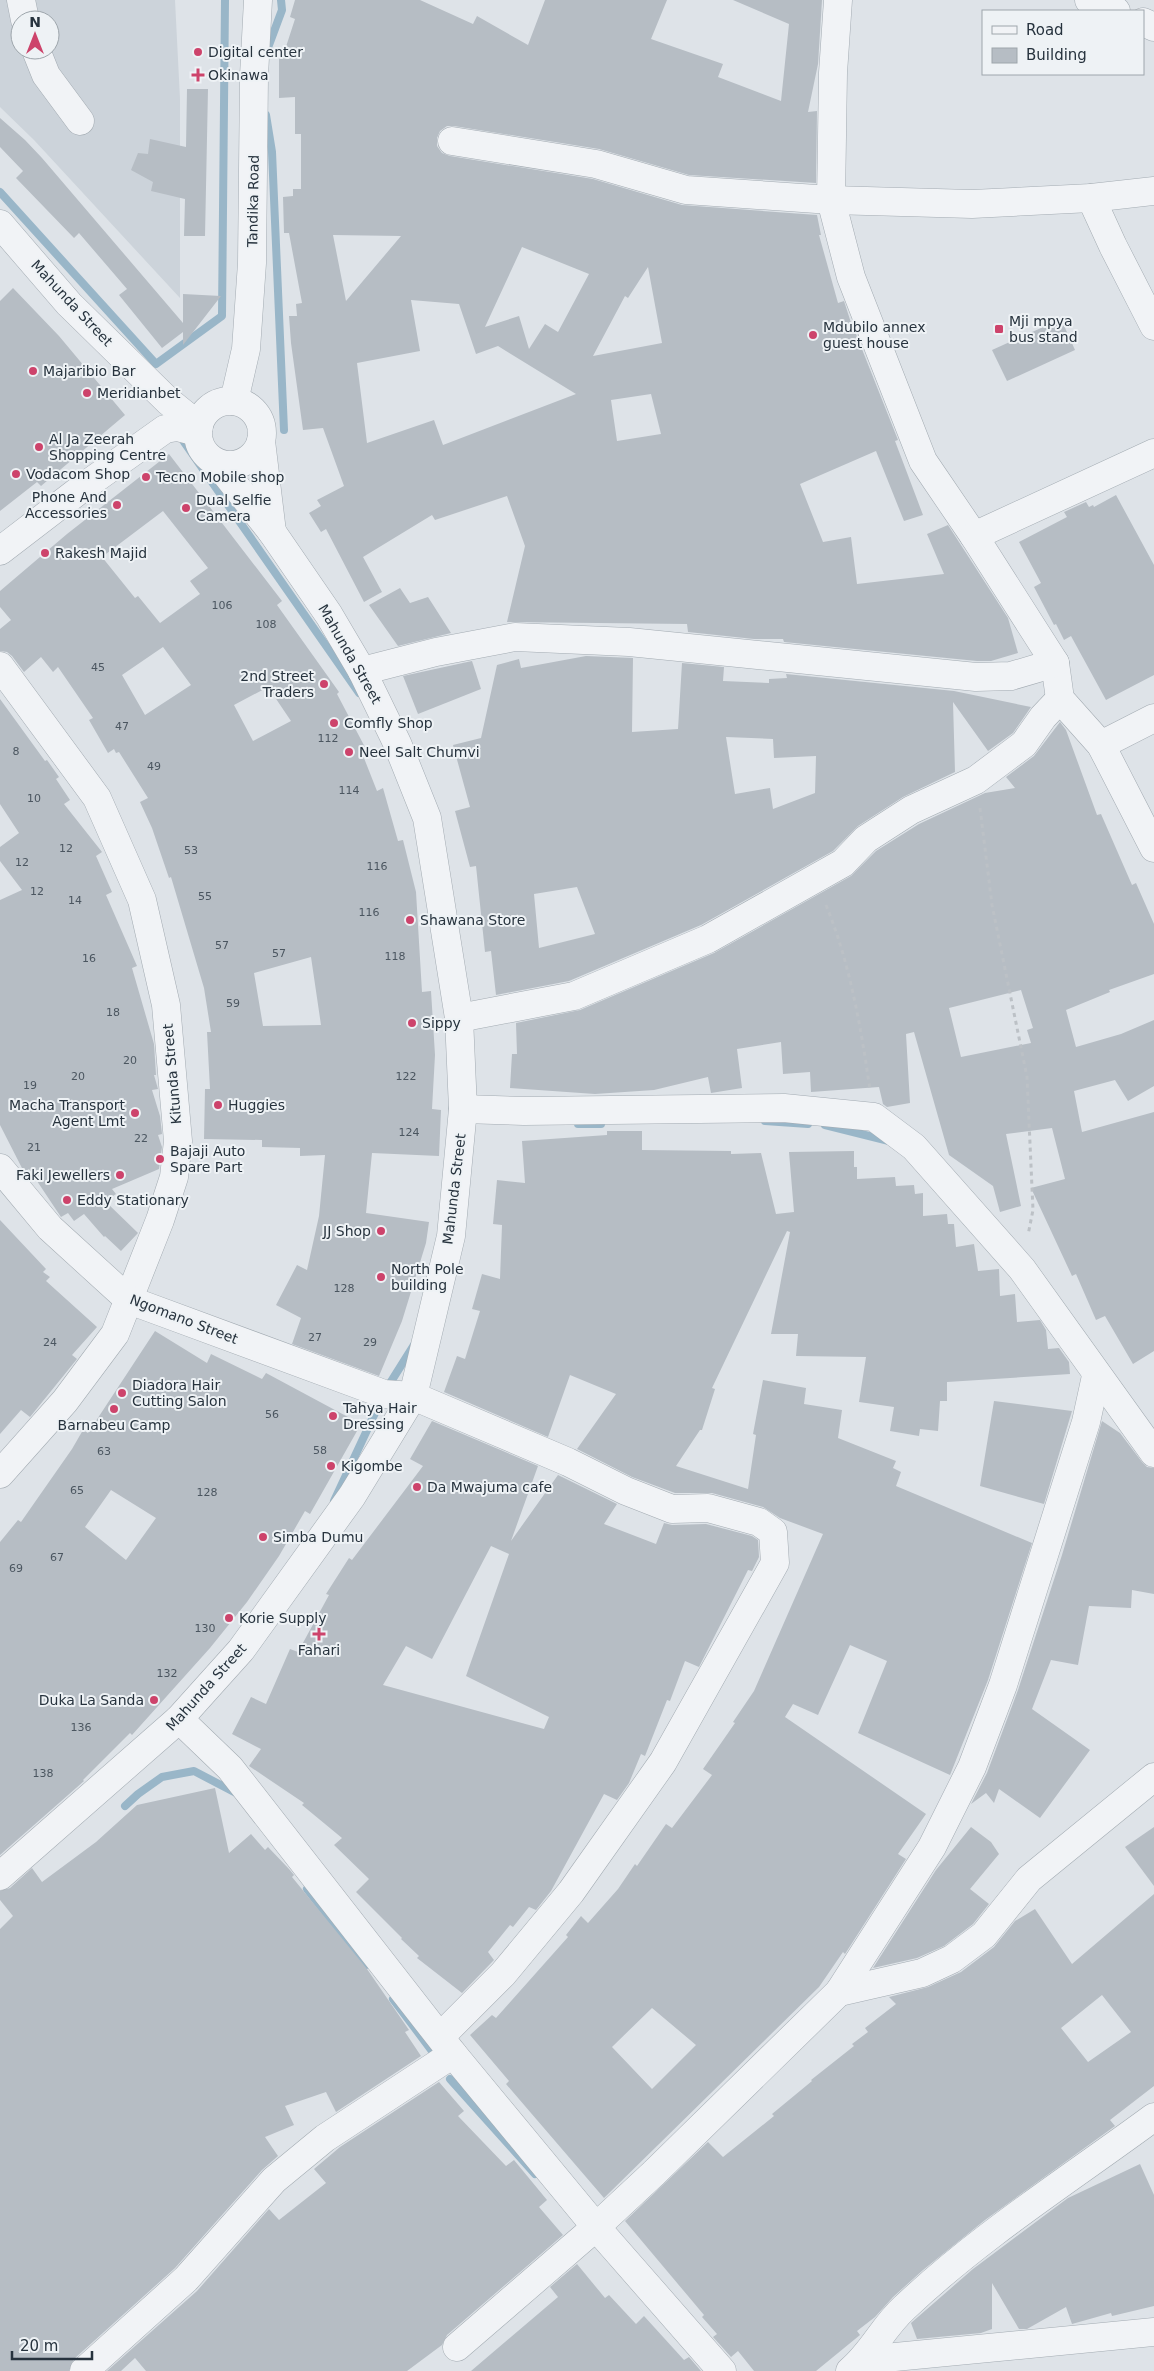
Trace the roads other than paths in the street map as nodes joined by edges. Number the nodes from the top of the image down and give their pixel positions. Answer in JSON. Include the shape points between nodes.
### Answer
{"nodes":[{"id":1,"x":258,"y":0,"type":"edge"},
{"id":2,"x":838,"y":0,"type":"edge"},
{"id":3,"x":1089,"y":0,"type":"edge"},
{"id":4,"x":1114,"y":10,"type":"edge"},
{"id":5,"x":40,"y":60,"type":"edge"},
{"id":6,"x":80,"y":121,"type":"dead end"},
{"id":7,"x":452,"y":141,"type":"dead end"},
{"id":8,"x":1154,"y":191,"type":"edge"},
{"id":9,"x":1091,"y":198,"type":"junction"},
{"id":10,"x":831,"y":200,"type":"junction"},
{"id":11,"x":0,"y":224,"type":"edge"},
{"id":12,"x":1154,"y":326,"type":"edge"},
{"id":13,"x":234,"y":401,"type":"junction"},
{"id":14,"x":198,"y":429,"type":"junction"},
{"id":15,"x":261,"y":441,"type":"junction"},
{"id":16,"x":1154,"y":453,"type":"edge"},
{"id":17,"x":218,"y":464,"type":"junction"},
{"id":18,"x":272,"y":532,"type":"junction"},
{"id":19,"x":974,"y":536,"type":"junction"},
{"id":20,"x":0,"y":551,"type":"edge"},
{"id":21,"x":1055,"y":663,"type":"junction"},
{"id":22,"x":0,"y":666,"type":"edge"},
{"id":23,"x":362,"y":671,"type":"junction"},
{"id":24,"x":1060,"y":699,"type":"junction"},
{"id":25,"x":1154,"y":718,"type":"edge"},
{"id":26,"x":1101,"y":746,"type":"junction"},
{"id":27,"x":1154,"y":848,"type":"edge"},
{"id":28,"x":459,"y":1018,"type":"junction"},
{"id":29,"x":463,"y":1109,"type":"junction"},
{"id":30,"x":0,"y":1168,"type":"edge"},
{"id":31,"x":129,"y":1300,"type":"junction"},
{"id":32,"x":1096,"y":1376,"type":"junction"},
{"id":33,"x":413,"y":1396,"type":"junction"},
{"id":34,"x":1154,"y":1453,"type":"edge"},
{"id":35,"x":0,"y":1474,"type":"edge"},
{"id":36,"x":179,"y":1719,"type":"junction"},
{"id":37,"x":1154,"y":1777,"type":"edge"},
{"id":38,"x":0,"y":1876,"type":"edge"},
{"id":39,"x":840,"y":1992,"type":"junction"},
{"id":40,"x":447,"y":2045,"type":"junction"},
{"id":41,"x":1154,"y":2117,"type":"edge"},
{"id":42,"x":596,"y":2227,"type":"junction"},
{"id":43,"x":1154,"y":2332,"type":"edge"},
{"id":44,"x":457,"y":2347,"type":"dead end"},
{"id":45,"x":857,"y":2365,"type":"edge"},
{"id":46,"x":84,"y":2371,"type":"edge"},
{"id":47,"x":722,"y":2371,"type":"edge"}],
"edges":[{"from":1,"to":13,"type":"street","name":"Tandika Road","via":[[252,263],[246,349]]},
{"from":2,"to":10,"type":"street"},
{"from":3,"to":4,"type":"street"},
{"from":5,"to":6,"type":"street","via":[[46,75]]},
{"from":7,"to":10,"type":"street","via":[[596,164],[686,190]]},
{"from":8,"to":9,"type":"street"},
{"from":9,"to":10,"type":"street","via":[[972,204]]},
{"from":9,"to":12,"type":"street"},
{"from":10,"to":19,"type":"street","via":[[850,277],[923,461]]},
{"from":11,"to":14,"type":"street","name":"Mahunda Street","via":[[69,304]]},
{"from":13,"to":14,"type":"street","via":[[221,402],[209,408],[200,419]]},
{"from":13,"to":15,"type":"street","via":[[247,406],[256,416],[262,428]]},
{"from":14,"to":17,"type":"street","via":[[199,445],[207,457]]},
{"from":14,"to":20,"type":"street","via":[[165,429]]},
{"from":15,"to":17,"type":"street","via":[[255,454],[245,462],[232,466]]},
{"from":15,"to":18,"type":"street"},
{"from":16,"to":19,"type":"street"},
{"from":17,"to":18,"type":"street","name":"Mahunda Street"},
{"from":18,"to":23,"type":"street","name":"Mahunda Street","via":[[329,615]]},
{"from":19,"to":21,"type":"street"},
{"from":21,"to":23,"type":"street","via":[[1011,676],[976,677],[629,642],[515,637]]},
{"from":21,"to":24,"type":"street"},
{"from":22,"to":31,"type":"street","name":"Kitunda Street","via":[[97,798],[142,900],[166,1006],[178,1141],[174,1177]]},
{"from":23,"to":28,"type":"street","name":"Mahunda Street","via":[[398,743],[427,818]]},
{"from":24,"to":26,"type":"street"},
{"from":24,"to":28,"type":"street","via":[[1024,744],[976,780],[911,810],[866,839],[843,863],[708,939],[574,996]]},
{"from":25,"to":26,"type":"street"},
{"from":26,"to":27,"type":"street"},
{"from":28,"to":29,"type":"street","name":"Mahunda Street"},
{"from":29,"to":32,"type":"street","via":[[784,1108],[874,1117],[914,1147],[1022,1269]]},
{"from":29,"to":33,"type":"street","name":"Mahunda Street","via":[[450,1236]]},
{"from":30,"to":31,"type":"street","name":"Ngomano Street","via":[[50,1228]]},
{"from":31,"to":33,"type":"street","name":"Ngomano Street","via":[[384,1394]]},
{"from":31,"to":35,"type":"street","name":"Kitunda Street","via":[[115,1334],[65,1401]]},
{"from":32,"to":34,"type":"street"},
{"from":32,"to":39,"type":"street","via":[[1086,1422],[1004,1685],[972,1766],[932,1848]]},
{"from":33,"to":36,"type":"street","name":"Mahunda Street","via":[[347,1504],[241,1650]]},
{"from":33,"to":40,"type":"street","name":"Ngomano Street","via":[[568,1462],[626,1492],[672,1509],[708,1508],[760,1522],[773,1532],[775,1544],[774,1563],[663,1762],[571,1892]]},
{"from":36,"to":38,"type":"street","name":"Mahunda Street"},
{"from":36,"to":40,"type":"street","via":[[230,1768]]},
{"from":37,"to":39,"type":"street","via":[[1029,1879],[984,1935],[952,1959],[922,1973]]},
{"from":39,"to":42,"type":"street"},
{"from":40,"to":42,"type":"street"},
{"from":40,"to":46,"type":"street","name":"Ngomano Street","via":[[274,2180],[186,2279]]},
{"from":41,"to":45,"type":"street","via":[[995,2232],[903,2309]]},
{"from":42,"to":44,"type":"street"},
{"from":42,"to":47,"type":"street"},
{"from":43,"to":45,"type":"street"}]}
